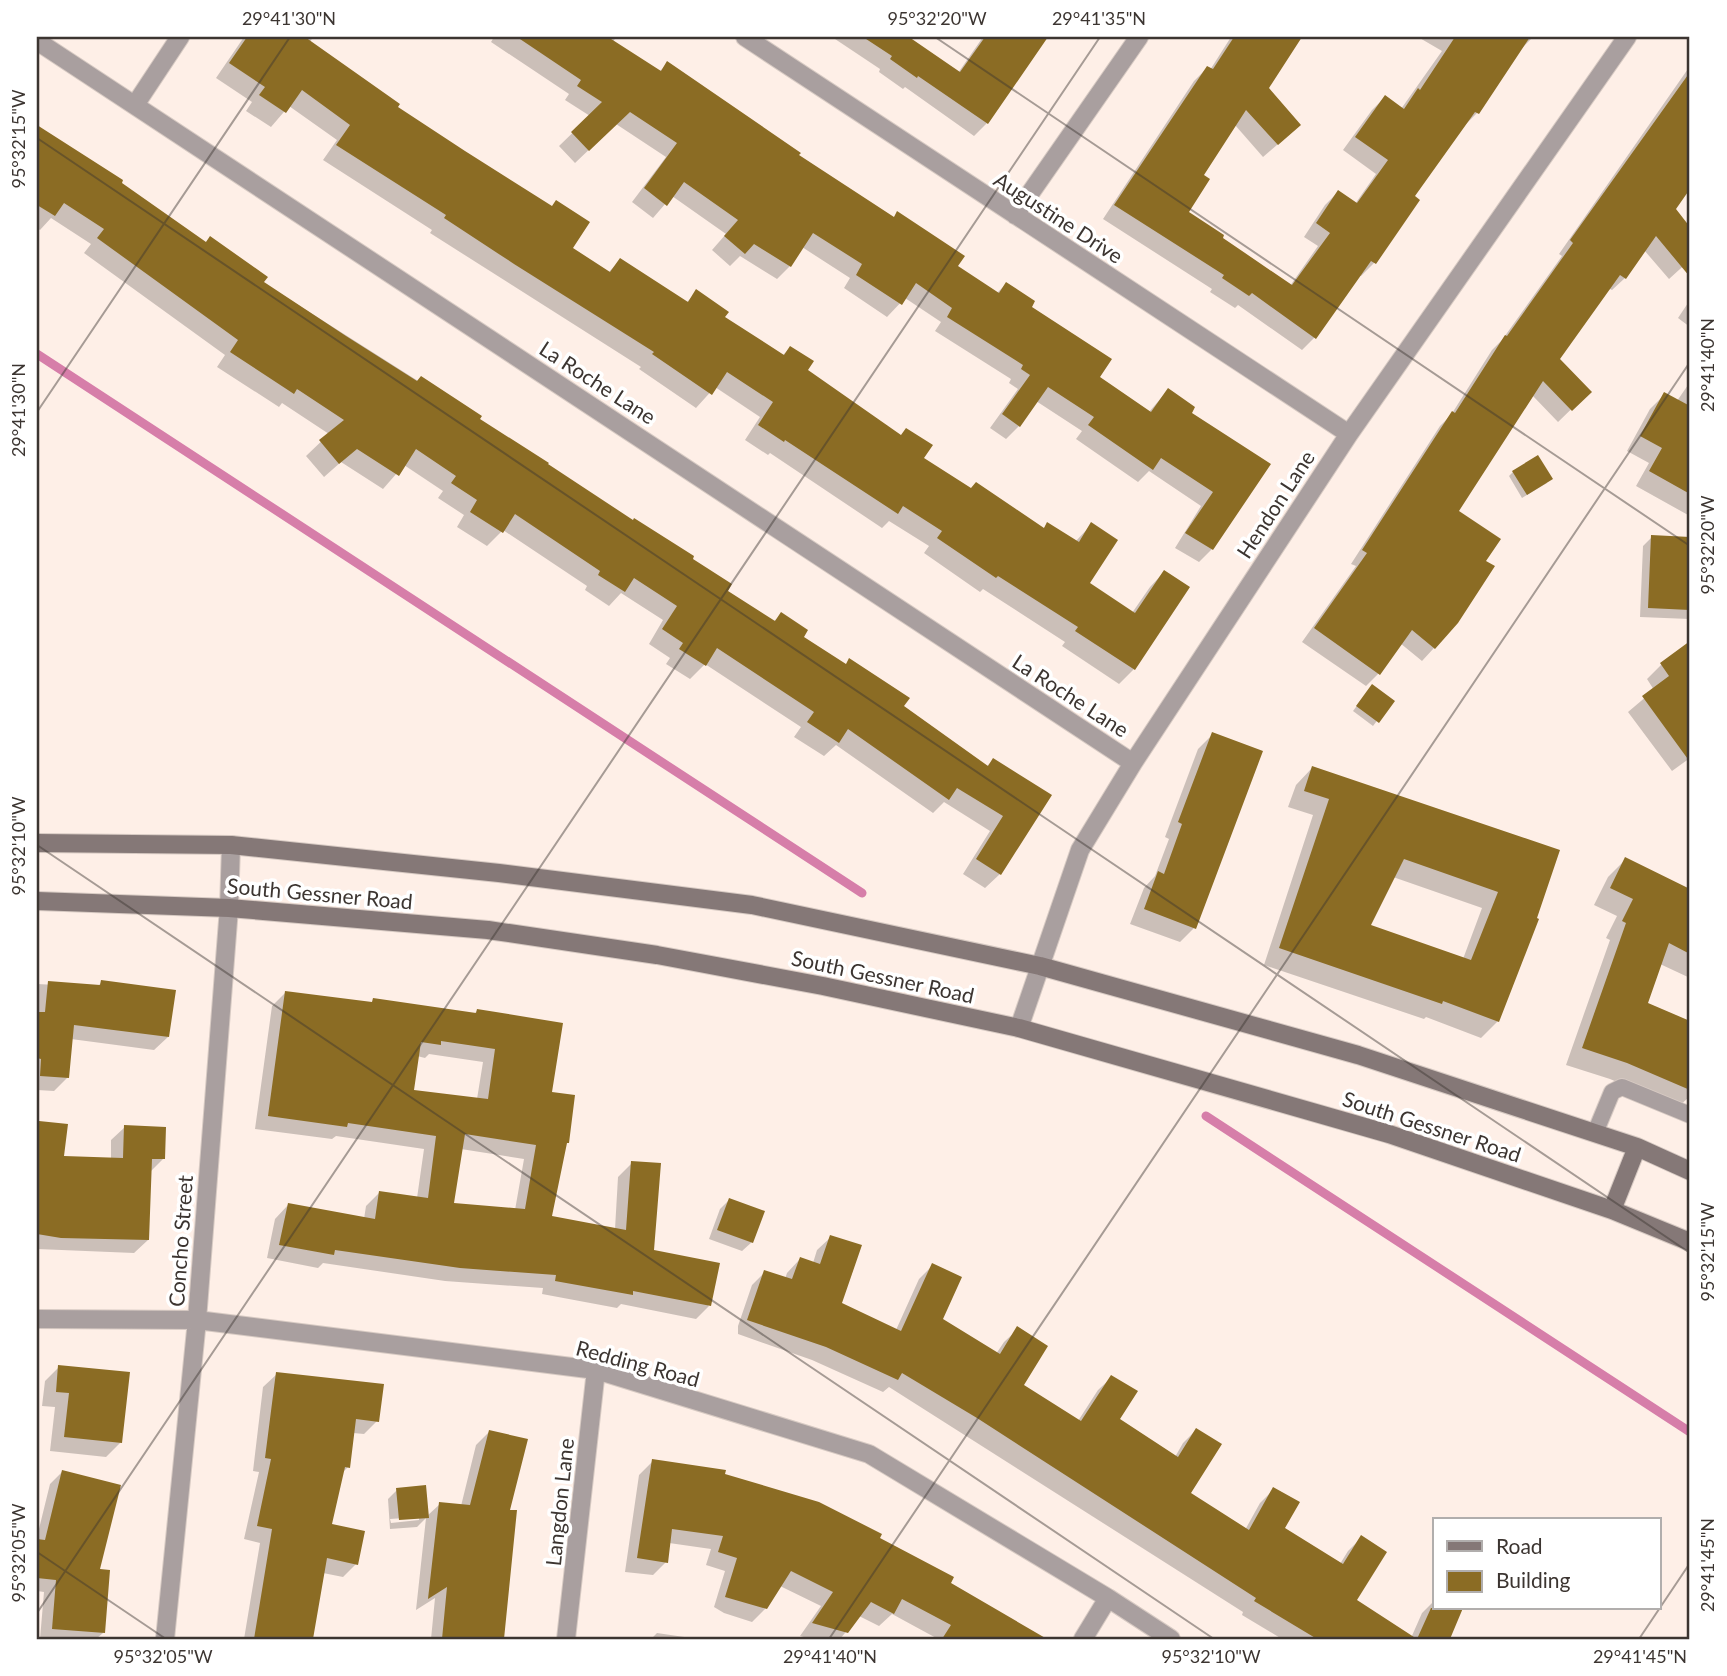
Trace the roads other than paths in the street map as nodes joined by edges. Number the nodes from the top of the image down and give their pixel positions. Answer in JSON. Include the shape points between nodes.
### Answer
{"nodes":[{"id":1,"x":180,"y":37,"type":"edge"},
{"id":2,"x":745,"y":37,"type":"edge"},
{"id":3,"x":1139,"y":37,"type":"edge"},
{"id":4,"x":1627,"y":37,"type":"edge"},
{"id":5,"x":37,"y":41,"type":"edge"},
{"id":6,"x":135,"y":104,"type":"junction"},
{"id":7,"x":1016,"y":215,"type":"junction"},
{"id":8,"x":1349,"y":434,"type":"junction"},
{"id":9,"x":1133,"y":763,"type":"junction"},
{"id":10,"x":37,"y":843,"type":"edge"},
{"id":11,"x":231,"y":845,"type":"junction"},
{"id":12,"x":37,"y":901,"type":"edge"},
{"id":13,"x":229,"y":908,"type":"junction"},
{"id":14,"x":1040,"y":966,"type":"junction"},
{"id":15,"x":1020,"y":1028,"type":"junction"},
{"id":16,"x":1690,"y":1115,"type":"edge"},
{"id":17,"x":1595,"y":1133,"type":"junction"},
{"id":18,"x":1637,"y":1147,"type":"junction"},
{"id":19,"x":1690,"y":1171,"type":"edge"},
{"id":20,"x":1612,"y":1209,"type":"junction"},
{"id":21,"x":1690,"y":1242,"type":"edge"},
{"id":22,"x":37,"y":1319,"type":"edge"},
{"id":23,"x":197,"y":1320,"type":"junction"},
{"id":24,"x":596,"y":1370,"type":"junction"},
{"id":25,"x":1108,"y":1598,"type":"junction"},
{"id":26,"x":164,"y":1639,"type":"edge"},
{"id":27,"x":566,"y":1639,"type":"edge"},
{"id":28,"x":1083,"y":1639,"type":"edge"},
{"id":29,"x":1171,"y":1639,"type":"edge"}],
"edges":[{"from":1,"to":6,"type":"street"},
{"from":2,"to":7,"type":"street","name":"Augustine Drive"},
{"from":3,"to":7,"type":"street"},
{"from":4,"to":8,"type":"street","name":"Hendon Lane"},
{"from":5,"to":6,"type":"street","name":"La Roche Lane"},
{"from":6,"to":9,"type":"street","name":"La Roche Lane"},
{"from":7,"to":8,"type":"street","name":"Augustine Drive"},
{"from":8,"to":9,"type":"street","name":"Hendon Lane"},
{"from":9,"to":14,"type":"street","name":"Hendon Lane","via":[[1080,850]]},
{"from":10,"to":11,"type":"main road","name":"South Gessner Road"},
{"from":11,"to":13,"type":"street","name":"Concho Street"},
{"from":11,"to":14,"type":"main road","name":"South Gessner Road","via":[[751,905]]},
{"from":12,"to":13,"type":"main road","name":"South Gessner Road"},
{"from":13,"to":15,"type":"main road","name":"South Gessner Road","via":[[488,930],[657,955]]},
{"from":13,"to":23,"type":"street","name":"Concho Street"},
{"from":14,"to":15,"type":"street","name":"Hendon Lane"},
{"from":14,"to":17,"type":"main road","name":"South Gessner Road","via":[[1357,1055]]},
{"from":15,"to":20,"type":"main road","name":"South Gessner Road","via":[[1389,1134]]},
{"from":16,"to":17,"type":"lane","via":[[1622,1087],[1612,1092]]},
{"from":17,"to":18,"type":"main road","name":"South Gessner Road"},
{"from":18,"to":19,"type":"main road","name":"South Gessner Road"},
{"from":18,"to":20,"type":"main road"},
{"from":20,"to":21,"type":"main road","name":"South Gessner Road"},
{"from":22,"to":23,"type":"street","name":"Redding Road"},
{"from":23,"to":24,"type":"street","name":"Redding Road"},
{"from":23,"to":26,"type":"street","name":"Concho Street"},
{"from":24,"to":25,"type":"street","name":"Redding Road","via":[[869,1454]]},
{"from":24,"to":27,"type":"street","name":"Langdon Lane"},
{"from":25,"to":28,"type":"street"},
{"from":25,"to":29,"type":"street","name":"Redding Road"}]}
